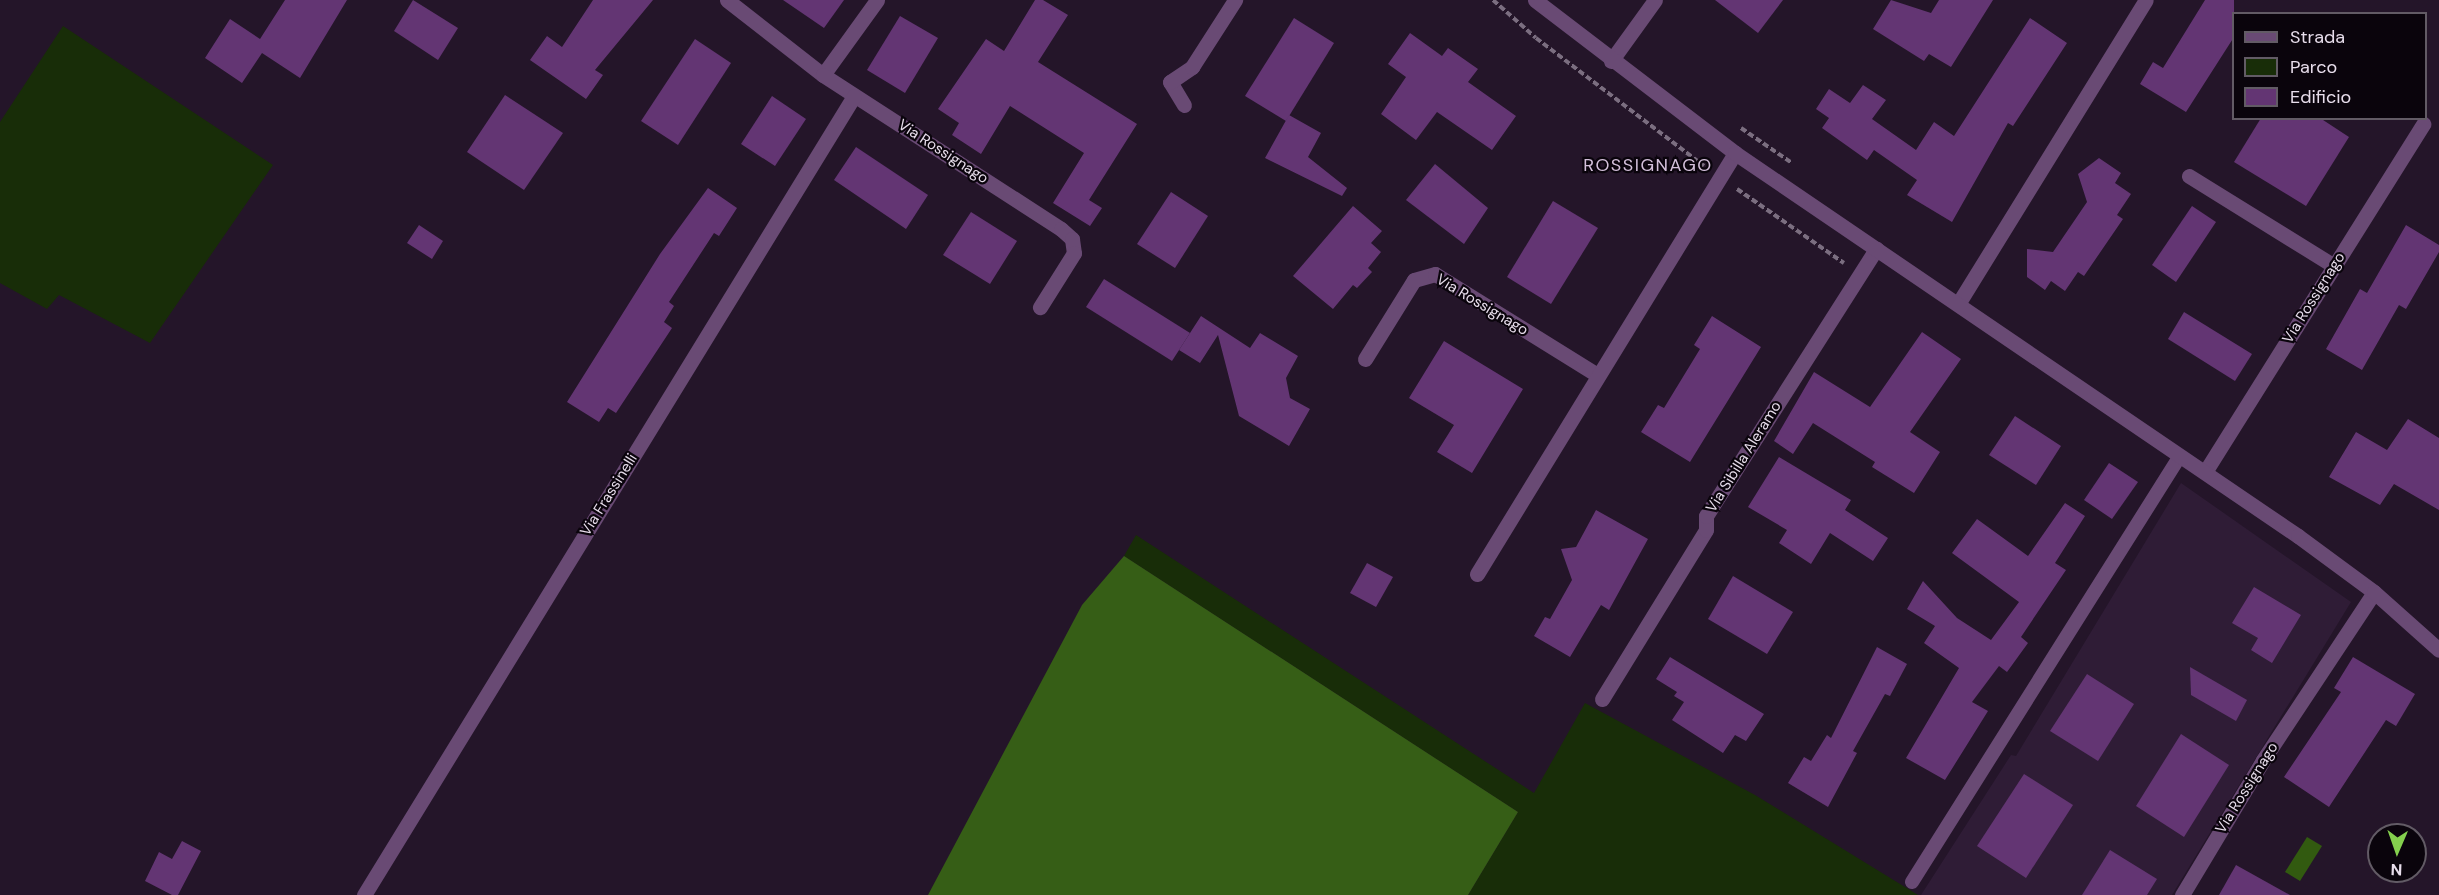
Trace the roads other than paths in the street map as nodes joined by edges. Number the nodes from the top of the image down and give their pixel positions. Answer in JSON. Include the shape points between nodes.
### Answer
{"nodes":[{"id":1,"x":727,"y":0,"type":"edge"},
{"id":2,"x":877,"y":0,"type":"edge"},
{"id":3,"x":1234,"y":0,"type":"edge"},
{"id":4,"x":1534,"y":0,"type":"edge"},
{"id":5,"x":1655,"y":0,"type":"edge"},
{"id":6,"x":2146,"y":0,"type":"edge"},
{"id":7,"x":1611,"y":61,"type":"junction"},
{"id":8,"x":823,"y":75,"type":"junction"},
{"id":9,"x":854,"y":96,"type":"junction"},
{"id":10,"x":1184,"y":105,"type":"dead end"},
{"id":11,"x":2423,"y":124,"type":"dead end"},
{"id":12,"x":1735,"y":153,"type":"junction"},
{"id":13,"x":2189,"y":176,"type":"dead end"},
{"id":14,"x":1875,"y":249,"type":"junction"},
{"id":15,"x":2334,"y":266,"type":"junction"},
{"id":16,"x":1958,"y":304,"type":"junction"},
{"id":17,"x":1040,"y":307,"type":"dead end"},
{"id":18,"x":1365,"y":359,"type":"dead end"},
{"id":19,"x":1597,"y":375,"type":"junction"},
{"id":20,"x":2180,"y":456,"type":"junction"},
{"id":21,"x":2205,"y":472,"type":"junction"},
{"id":22,"x":1478,"y":574,"type":"dead end"},
{"id":23,"x":2373,"y":592,"type":"junction"},
{"id":24,"x":2439,"y":650,"type":"edge"},
{"id":25,"x":1602,"y":699,"type":"dead end"},
{"id":26,"x":1912,"y":882,"type":"dead end"},
{"id":27,"x":364,"y":895,"type":"edge"},
{"id":28,"x":2182,"y":895,"type":"edge"}],
"edges":[{"from":1,"to":8,"type":"street"},
{"from":2,"to":8,"type":"street"},
{"from":3,"to":10,"type":"street","via":[[1192,67],[1170,82]]},
{"from":4,"to":7,"type":"street"},
{"from":5,"to":7,"type":"street"},
{"from":6,"to":16,"type":"street"},
{"from":7,"to":12,"type":"street"},
{"from":8,"to":9,"type":"street","name":"Via Rossignago"},
{"from":9,"to":17,"type":"street","name":"Via Rossignago","via":[[1052,222],[1072,239],[1074,253]]},
{"from":9,"to":27,"type":"street","name":"Via Frassinelli"},
{"from":11,"to":15,"type":"street","name":"Via Rossignago"},
{"from":12,"to":14,"type":"street"},
{"from":12,"to":19,"type":"street"},
{"from":13,"to":15,"type":"street"},
{"from":14,"to":16,"type":"street"},
{"from":14,"to":25,"type":"street","name":"Via Sibilla Aleramo","via":[[1706,516],[1706,530]]},
{"from":15,"to":21,"type":"street","name":"Via Rossignago"},
{"from":16,"to":20,"type":"street"},
{"from":18,"to":19,"type":"street","name":"Via Rossignago","via":[[1414,280],[1435,274]]},
{"from":19,"to":22,"type":"street"},
{"from":20,"to":21,"type":"street"},
{"from":20,"to":26,"type":"lane"},
{"from":21,"to":23,"type":"street"},
{"from":23,"to":24,"type":"street"},
{"from":23,"to":28,"type":"street","name":"Via Rossignago","via":[[2263,760]]}]}
